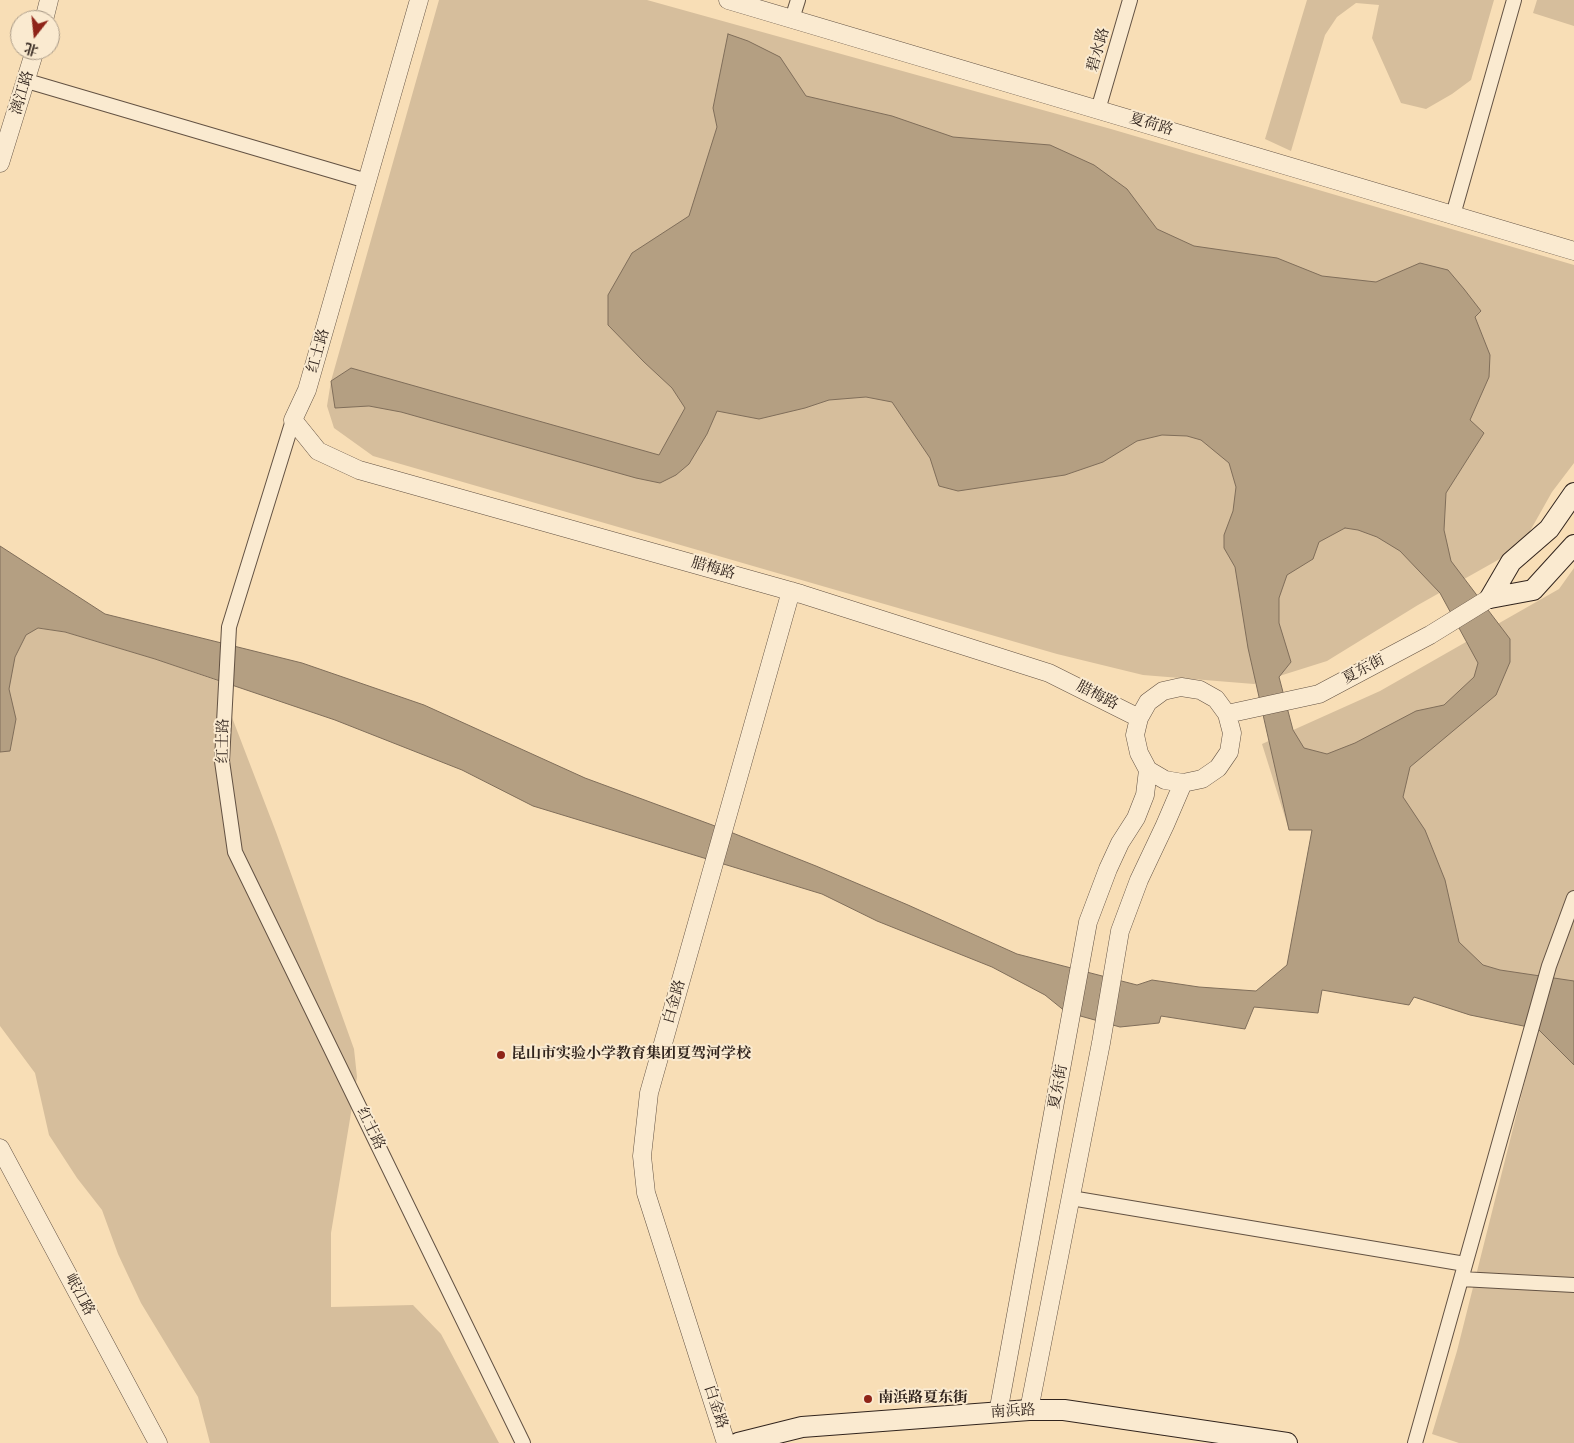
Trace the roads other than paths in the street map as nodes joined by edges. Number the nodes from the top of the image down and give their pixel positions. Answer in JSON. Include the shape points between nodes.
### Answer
{"nodes":[{"id":1,"x":419,"y":0,"type":"edge"},
{"id":2,"x":728,"y":0,"type":"edge"},
{"id":3,"x":798,"y":0,"type":"edge"},
{"id":4,"x":1130,"y":0,"type":"edge"},
{"id":5,"x":1514,"y":0,"type":"edge"},
{"id":6,"x":792,"y":19,"type":"junction"},
{"id":7,"x":32,"y":60,"type":"edge"},
{"id":8,"x":27,"y":82,"type":"junction"},
{"id":9,"x":1098,"y":110,"type":"junction"},
{"id":10,"x":0,"y":163,"type":"edge"},
{"id":11,"x":367,"y":181,"type":"junction"},
{"id":12,"x":1453,"y":215,"type":"junction"},
{"id":13,"x":1574,"y":251,"type":"edge"},
{"id":14,"x":293,"y":420,"type":"junction"},
{"id":15,"x":1574,"y":493,"type":"edge"},
{"id":16,"x":1574,"y":545,"type":"edge"},
{"id":17,"x":792,"y":591,"type":"junction"},
{"id":18,"x":1490,"y":598,"type":"junction"},
{"id":19,"x":1227,"y":714,"type":"junction"},
{"id":20,"x":1139,"y":718,"type":"junction"},
{"id":21,"x":1148,"y":770,"type":"junction"},
{"id":22,"x":1183,"y":783,"type":"junction"},
{"id":23,"x":1574,"y":898,"type":"edge"},
{"id":24,"x":0,"y":1148,"type":"edge"},
{"id":25,"x":1071,"y":1198,"type":"junction"},
{"id":26,"x":1465,"y":1264,"type":"junction"},
{"id":27,"x":1461,"y":1279,"type":"junction"},
{"id":28,"x":1574,"y":1285,"type":"edge"},
{"id":29,"x":1030,"y":1410,"type":"junction"},
{"id":30,"x":998,"y":1413,"type":"junction"},
{"id":31,"x":158,"y":1443,"type":"edge"},
{"id":32,"x":524,"y":1443,"type":"edge"},
{"id":33,"x":726,"y":1443,"type":"edge"},
{"id":34,"x":738,"y":1443,"type":"edge"},
{"id":35,"x":1288,"y":1443,"type":"edge"},
{"id":36,"x":1415,"y":1443,"type":"edge"}],
"edges":[{"from":1,"to":11,"type":"street","name":"红士路"},
{"from":2,"to":6,"type":"street","name":"夏荷路"},
{"from":3,"to":6,"type":"street"},
{"from":4,"to":9,"type":"street","name":"碧水路"},
{"from":5,"to":12,"type":"street"},
{"from":6,"to":9,"type":"street","name":"夏荷路"},
{"from":7,"to":8,"type":"street","name":"漓江路"},
{"from":8,"to":10,"type":"street","name":"漓江路"},
{"from":8,"to":11,"type":"street"},
{"from":9,"to":12,"type":"street","name":"夏荷路"},
{"from":11,"to":14,"type":"street","name":"红士路","via":[[308,390]]},
{"from":12,"to":13,"type":"street","name":"夏荷路"},
{"from":14,"to":17,"type":"street","name":"腊梅路","via":[[318,451],[358,470]]},
{"from":14,"to":32,"type":"street","name":"红士路","via":[[230,627],[222,761],[235,852]]},
{"from":15,"to":18,"type":"main road","name":"夏东街","via":[[1549,529],[1511,562]]},
{"from":16,"to":18,"type":"main road","name":"夏东街","via":[[1533,590]]},
{"from":17,"to":20,"type":"street","name":"腊梅路","via":[[1049,672]]},
{"from":17,"to":33,"type":"street","name":"白金路","via":[[649,1093],[642,1156],[646,1193]]},
{"from":18,"to":19,"type":"street","name":"夏东街","via":[[1319,694]]},
{"from":19,"to":20,"type":"street","via":[[1216,699],[1200,690],[1181,687],[1156,696],[1148,702]]},
{"from":19,"to":22,"type":"street","via":[[1232,733],[1229,752],[1218,768],[1202,779]]},
{"from":20,"to":21,"type":"street","via":[[1135,736]]},
{"from":21,"to":22,"type":"street","via":[[1165,780]]},
{"from":21,"to":30,"type":"street","name":"夏东街","via":[[1136,818],[1120,843],[1088,922]]},
{"from":22,"to":25,"type":"street","via":[[1120,931]]},
{"from":23,"to":26,"type":"street","via":[[1549,966]]},
{"from":24,"to":31,"type":"street","name":"岷江路"},
{"from":25,"to":26,"type":"street"},
{"from":25,"to":29,"type":"street"},
{"from":26,"to":27,"type":"street"},
{"from":27,"to":28,"type":"street"},
{"from":27,"to":36,"type":"street"},
{"from":29,"to":30,"type":"main road","name":"南浜路"},
{"from":29,"to":35,"type":"main road","name":"南浜路","via":[[1064,1410]]},
{"from":30,"to":34,"type":"main road","name":"南浜路","via":[[802,1427]]}]}
